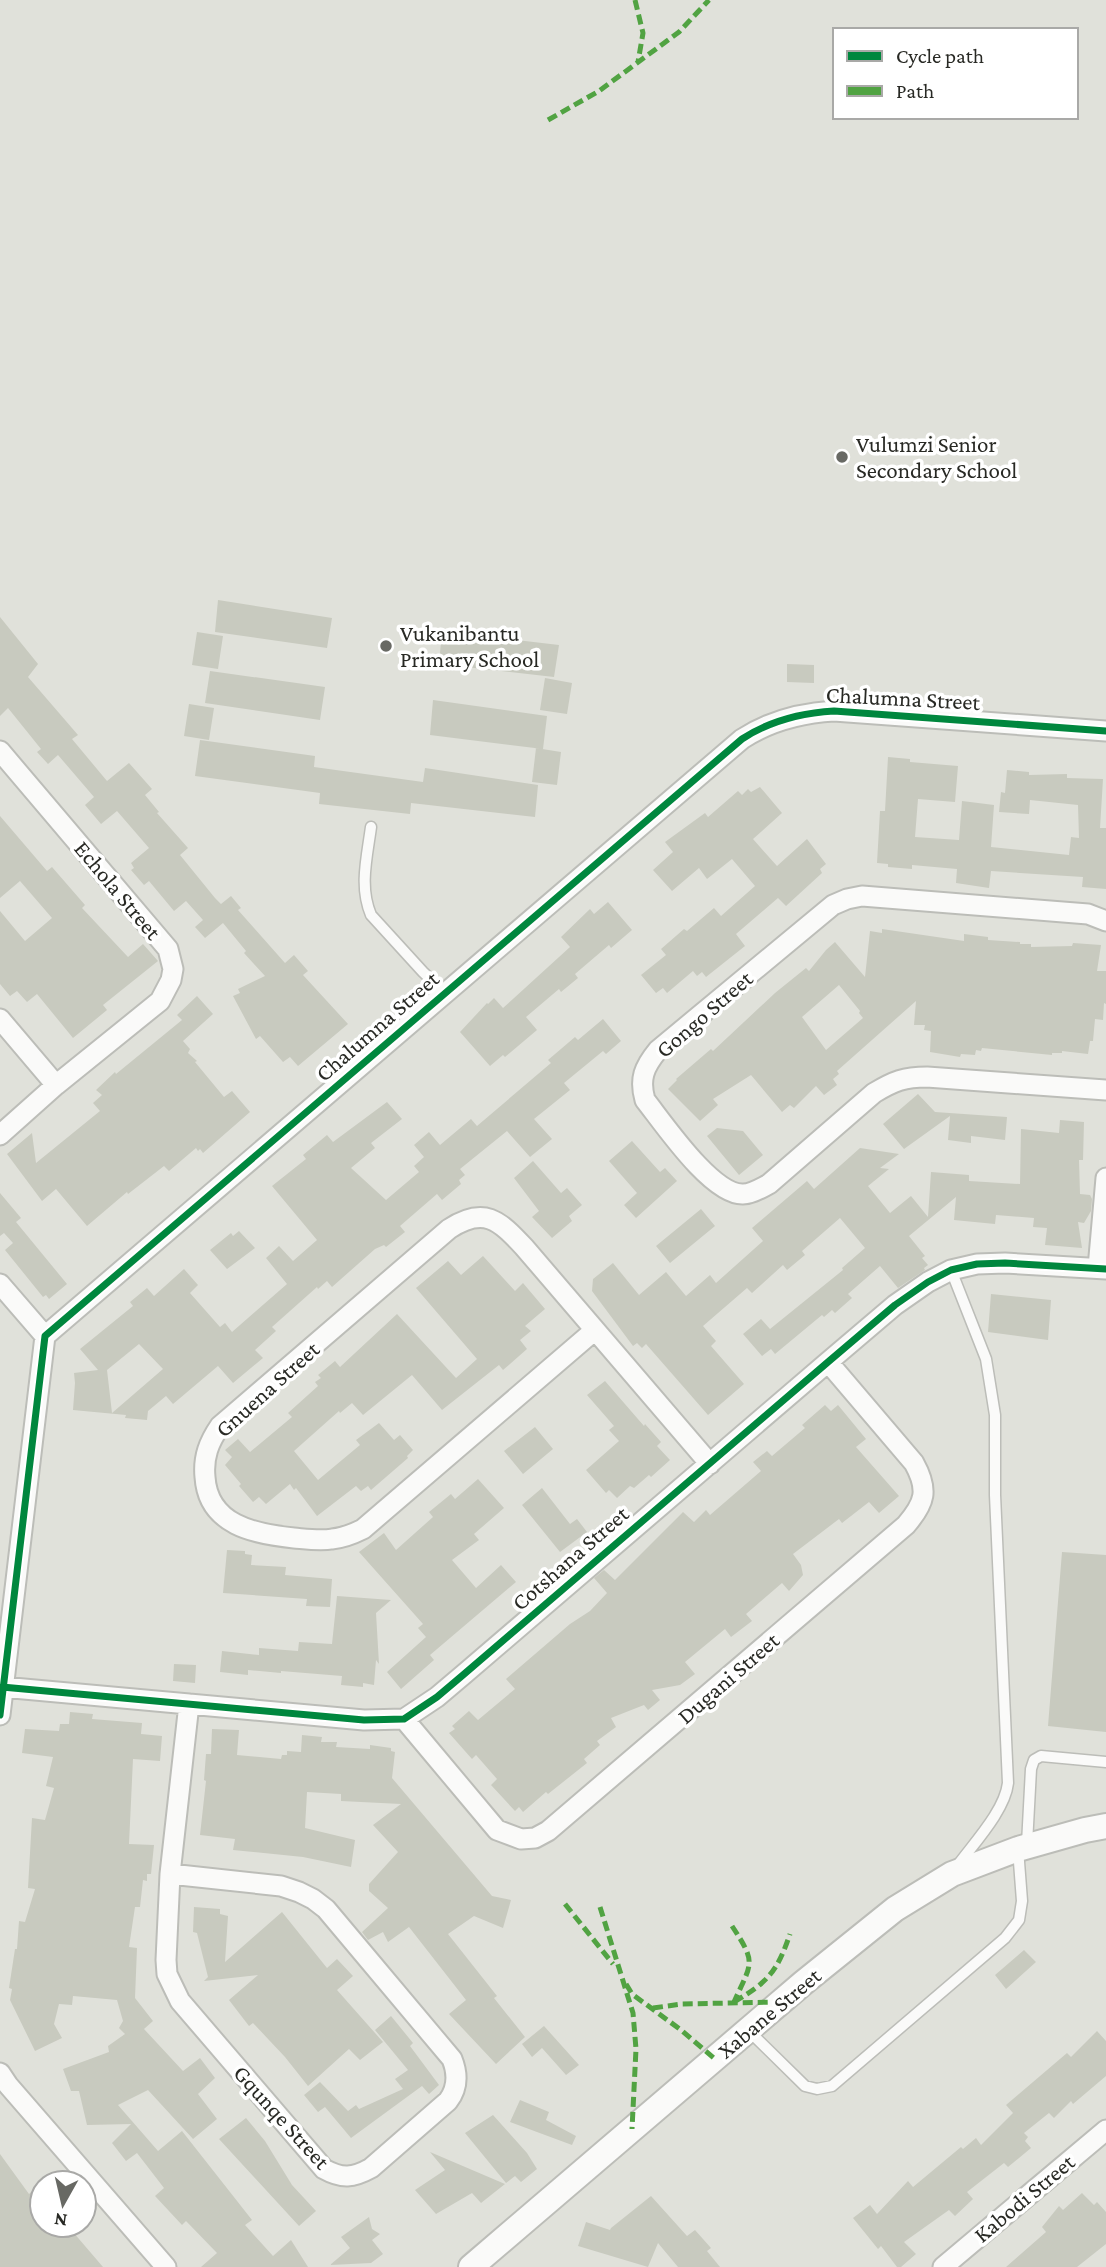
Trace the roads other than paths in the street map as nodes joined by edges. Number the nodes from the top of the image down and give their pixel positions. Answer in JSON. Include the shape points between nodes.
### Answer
{"nodes":[{"id":1,"x":1106,"y":731,"type":"edge"},
{"id":2,"x":0,"y":751,"type":"edge"},
{"id":3,"x":371,"y":827,"type":"dead end"},
{"id":4,"x":1106,"y":921,"type":"edge"},
{"id":5,"x":445,"y":993,"type":"junction"},
{"id":6,"x":0,"y":1019,"type":"edge"},
{"id":7,"x":56,"y":1085,"type":"junction"},
{"id":8,"x":1106,"y":1090,"type":"edge"},
{"id":9,"x":0,"y":1135,"type":"edge"},
{"id":10,"x":1106,"y":1178,"type":"edge"},
{"id":11,"x":1102,"y":1268,"type":"edge"},
{"id":12,"x":951,"y":1270,"type":"junction"},
{"id":13,"x":0,"y":1284,"type":"edge"},
{"id":14,"x":595,"y":1330,"type":"junction"},
{"id":15,"x":45,"y":1336,"type":"junction"},
{"id":16,"x":828,"y":1362,"type":"junction"},
{"id":17,"x":710,"y":1464,"type":"junction"},
{"id":18,"x":2,"y":1687,"type":"junction"},
{"id":19,"x":189,"y":1704,"type":"junction"},
{"id":20,"x":0,"y":1715,"type":"edge"},
{"id":21,"x":404,"y":1719,"type":"junction"},
{"id":22,"x":1106,"y":1762,"type":"edge"},
{"id":23,"x":1106,"y":1826,"type":"edge"},
{"id":24,"x":1023,"y":1848,"type":"junction"},
{"id":25,"x":170,"y":1874,"type":"junction"},
{"id":26,"x":952,"y":1874,"type":"junction"},
{"id":27,"x":748,"y":2030,"type":"junction"},
{"id":28,"x":0,"y":2073,"type":"edge"},
{"id":29,"x":1106,"y":2130,"type":"edge"},
{"id":30,"x":166,"y":2267,"type":"edge"},
{"id":31,"x":471,"y":2267,"type":"edge"},
{"id":32,"x":943,"y":2267,"type":"edge"}],
"edges":[{"from":1,"to":5,"type":"street","name":"Chalumna Street","via":[[834,711],[798,715],[759,728]]},
{"from":2,"to":7,"type":"street","name":"Echola Street","via":[[172,958],[171,980],[160,1001]]},
{"from":3,"to":5,"type":"lane","via":[[364,894],[371,915]]},
{"from":4,"to":8,"type":"street","name":"Gongo Street","via":[[1088,914],[862,896],[846,899],[658,1050],[647,1064],[641,1087],[645,1100],[704,1172],[720,1186],[743,1194],[769,1184],[874,1093],[907,1077]]},
{"from":5,"to":15,"type":"street","name":"Chalumna Street"},
{"from":6,"to":7,"type":"street"},
{"from":7,"to":9,"type":"street","name":"Echola Street"},
{"from":10,"to":11,"type":"street"},
{"from":11,"to":12,"type":"street","name":"Cotshana Street","via":[[1005,1263]]},
{"from":12,"to":16,"type":"street","name":"Cotshana Street","via":[[895,1305]]},
{"from":12,"to":26,"type":"lane","via":[[986,1359],[995,1415],[1008,1783],[999,1808]]},
{"from":13,"to":15,"type":"street"},
{"from":14,"to":14,"type":"street","name":"Gnuena Street","via":[[355,1533],[330,1540],[257,1533],[221,1514],[211,1502],[206,1456],[220,1426],[449,1229],[470,1217],[482,1216],[506,1228]]},
{"from":14,"to":17,"type":"street","name":"Gnuena Street"},
{"from":15,"to":18,"type":"street"},
{"from":16,"to":17,"type":"street","name":"Cotshana Street"},
{"from":16,"to":21,"type":"street","name":"Dugani Street","via":[[914,1463],[923,1488],[915,1514],[548,1831],[521,1839],[497,1830]]},
{"from":17,"to":21,"type":"street","name":"Cotshana Street","via":[[437,1697]]},
{"from":18,"to":19,"type":"street"},
{"from":18,"to":20,"type":"street"},
{"from":19,"to":21,"type":"street","via":[[363,1720]]},
{"from":19,"to":25,"type":"street","name":"Gqunqe Street"},
{"from":22,"to":24,"type":"lane","via":[[1041,1756],[1034,1760]]},
{"from":23,"to":24,"type":"street","name":"Xabane Street"},
{"from":24,"to":26,"type":"street","name":"Xabane Street"},
{"from":24,"to":27,"type":"lane","via":[[1019,1920],[1005,1938],[832,2086],[817,2090],[805,2086]]},
{"from":25,"to":25,"type":"street","name":"Gqunqe Street","via":[[281,1886],[320,1904],[452,2059],[454,2093],[371,2168],[347,2178],[324,2169],[173,1989],[166,1960]]},
{"from":26,"to":27,"type":"street","name":"Xabane Street","via":[[895,1909]]},
{"from":27,"to":31,"type":"street","name":"Xabane Street"},
{"from":28,"to":30,"type":"street"},
{"from":29,"to":32,"type":"street","name":"Kabodi Street"}]}
